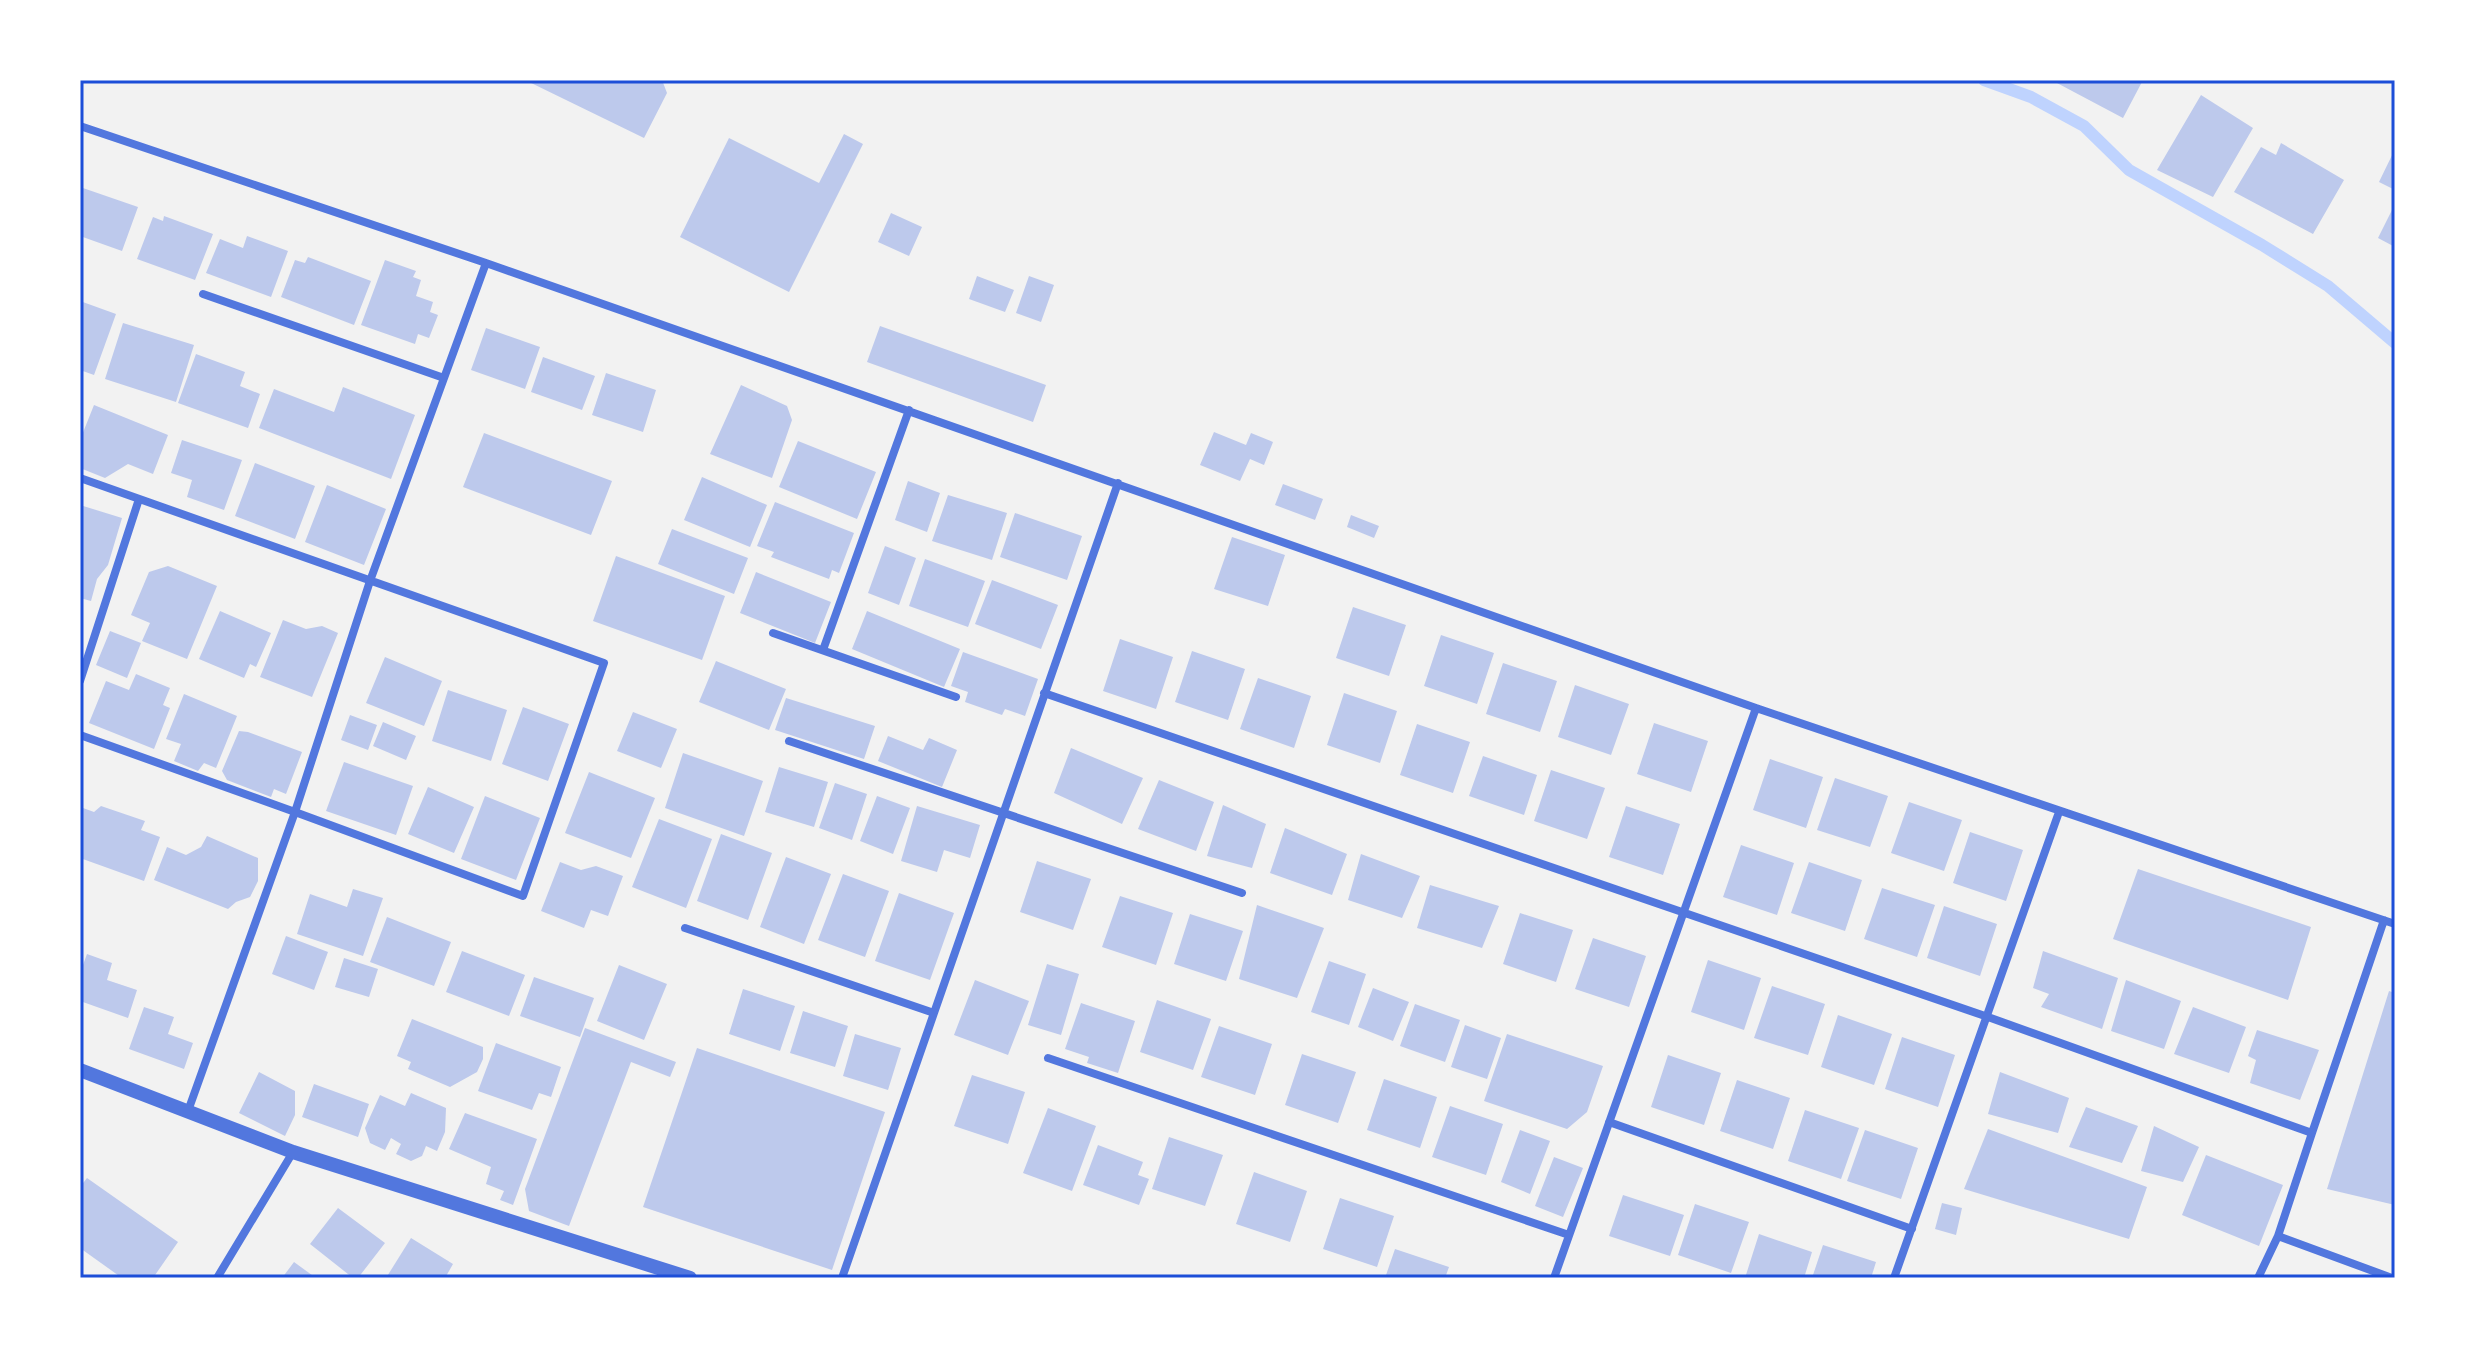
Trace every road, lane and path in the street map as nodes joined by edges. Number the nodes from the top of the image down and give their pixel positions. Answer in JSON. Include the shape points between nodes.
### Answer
{"nodes":[{"id":1,"x":80,"y":126,"type":"edge"},
{"id":2,"x":486,"y":263,"type":"junction"},
{"id":3,"x":203,"y":294,"type":"dead end"},
{"id":4,"x":444,"y":378,"type":"junction"},
{"id":5,"x":909,"y":410,"type":"junction"},
{"id":6,"x":80,"y":478,"type":"edge"},
{"id":7,"x":1118,"y":483,"type":"junction"},
{"id":8,"x":139,"y":499,"type":"junction"},
{"id":9,"x":370,"y":581,"type":"junction"},
{"id":10,"x":773,"y":633,"type":"dead end"},
{"id":11,"x":823,"y":650,"type":"junction"},
{"id":12,"x":80,"y":681,"type":"edge"},
{"id":13,"x":1044,"y":693,"type":"junction"},
{"id":14,"x":956,"y":697,"type":"dead end"},
{"id":15,"x":1756,"y":708,"type":"junction"},
{"id":16,"x":80,"y":735,"type":"edge"},
{"id":17,"x":789,"y":741,"type":"dead end"},
{"id":18,"x":295,"y":812,"type":"junction"},
{"id":19,"x":1003,"y":812,"type":"junction"},
{"id":20,"x":2059,"y":812,"type":"junction"},
{"id":21,"x":1242,"y":893,"type":"dead end"},
{"id":22,"x":1683,"y":913,"type":"junction"},
{"id":23,"x":2384,"y":920,"type":"junction"},
{"id":24,"x":2395,"y":924,"type":"edge"},
{"id":25,"x":685,"y":928,"type":"dead end"},
{"id":26,"x":934,"y":1013,"type":"junction"},
{"id":27,"x":1988,"y":1017,"type":"junction"},
{"id":28,"x":1048,"y":1058,"type":"dead end"},
{"id":29,"x":80,"y":1070,"type":"edge"},
{"id":30,"x":188,"y":1111,"type":"junction"},
{"id":31,"x":1609,"y":1122,"type":"junction"},
{"id":32,"x":2312,"y":1133,"type":"junction"},
{"id":33,"x":293,"y":1152,"type":"junction"},
{"id":34,"x":1912,"y":1229,"type":"junction"},
{"id":35,"x":1569,"y":1235,"type":"junction"},
{"id":36,"x":2278,"y":1236,"type":"junction"},
{"id":37,"x":662,"y":1274,"type":"edge"},
{"id":38,"x":217,"y":1278,"type":"edge"},
{"id":39,"x":690,"y":1278,"type":"edge"},
{"id":40,"x":842,"y":1278,"type":"edge"},
{"id":41,"x":1554,"y":1278,"type":"edge"},
{"id":42,"x":1894,"y":1278,"type":"edge"},
{"id":43,"x":2258,"y":1278,"type":"edge"},
{"id":44,"x":2392,"y":1278,"type":"edge"}],
"edges":[{"from":1,"to":2,"type":"street"},
{"from":2,"to":4,"type":"street"},
{"from":2,"to":5,"type":"street"},
{"from":3,"to":4,"type":"street"},
{"from":4,"to":9,"type":"street"},
{"from":5,"to":7,"type":"street"},
{"from":5,"to":11,"type":"street"},
{"from":6,"to":8,"type":"street"},
{"from":7,"to":13,"type":"street"},
{"from":7,"to":15,"type":"street"},
{"from":8,"to":9,"type":"street"},
{"from":8,"to":12,"type":"street"},
{"from":9,"to":18,"type":"street"},
{"from":9,"to":18,"type":"street","via":[[604,663],[523,896]]},
{"from":10,"to":11,"type":"street"},
{"from":11,"to":14,"type":"street"},
{"from":13,"to":19,"type":"street"},
{"from":13,"to":22,"type":"street"},
{"from":15,"to":20,"type":"street"},
{"from":15,"to":22,"type":"street"},
{"from":16,"to":18,"type":"street"},
{"from":17,"to":19,"type":"street"},
{"from":18,"to":30,"type":"street"},
{"from":19,"to":21,"type":"street"},
{"from":19,"to":26,"type":"street"},
{"from":20,"to":23,"type":"street"},
{"from":20,"to":27,"type":"street"},
{"from":22,"to":27,"type":"street"},
{"from":22,"to":31,"type":"street"},
{"from":23,"to":24,"type":"street"},
{"from":23,"to":32,"type":"street"},
{"from":25,"to":26,"type":"street"},
{"from":26,"to":40,"type":"street"},
{"from":27,"to":32,"type":"street"},
{"from":27,"to":34,"type":"street"},
{"from":28,"to":35,"type":"street"},
{"from":29,"to":30,"type":"street"},
{"from":30,"to":33,"type":"street"},
{"from":31,"to":34,"type":"street"},
{"from":31,"to":35,"type":"street"},
{"from":32,"to":36,"type":"street"},
{"from":33,"to":37,"type":"street"},
{"from":33,"to":38,"type":"street"},
{"from":34,"to":42,"type":"street"},
{"from":35,"to":41,"type":"street"},
{"from":36,"to":43,"type":"street"},
{"from":36,"to":44,"type":"street"},
{"from":37,"to":39,"type":"street"}]}
